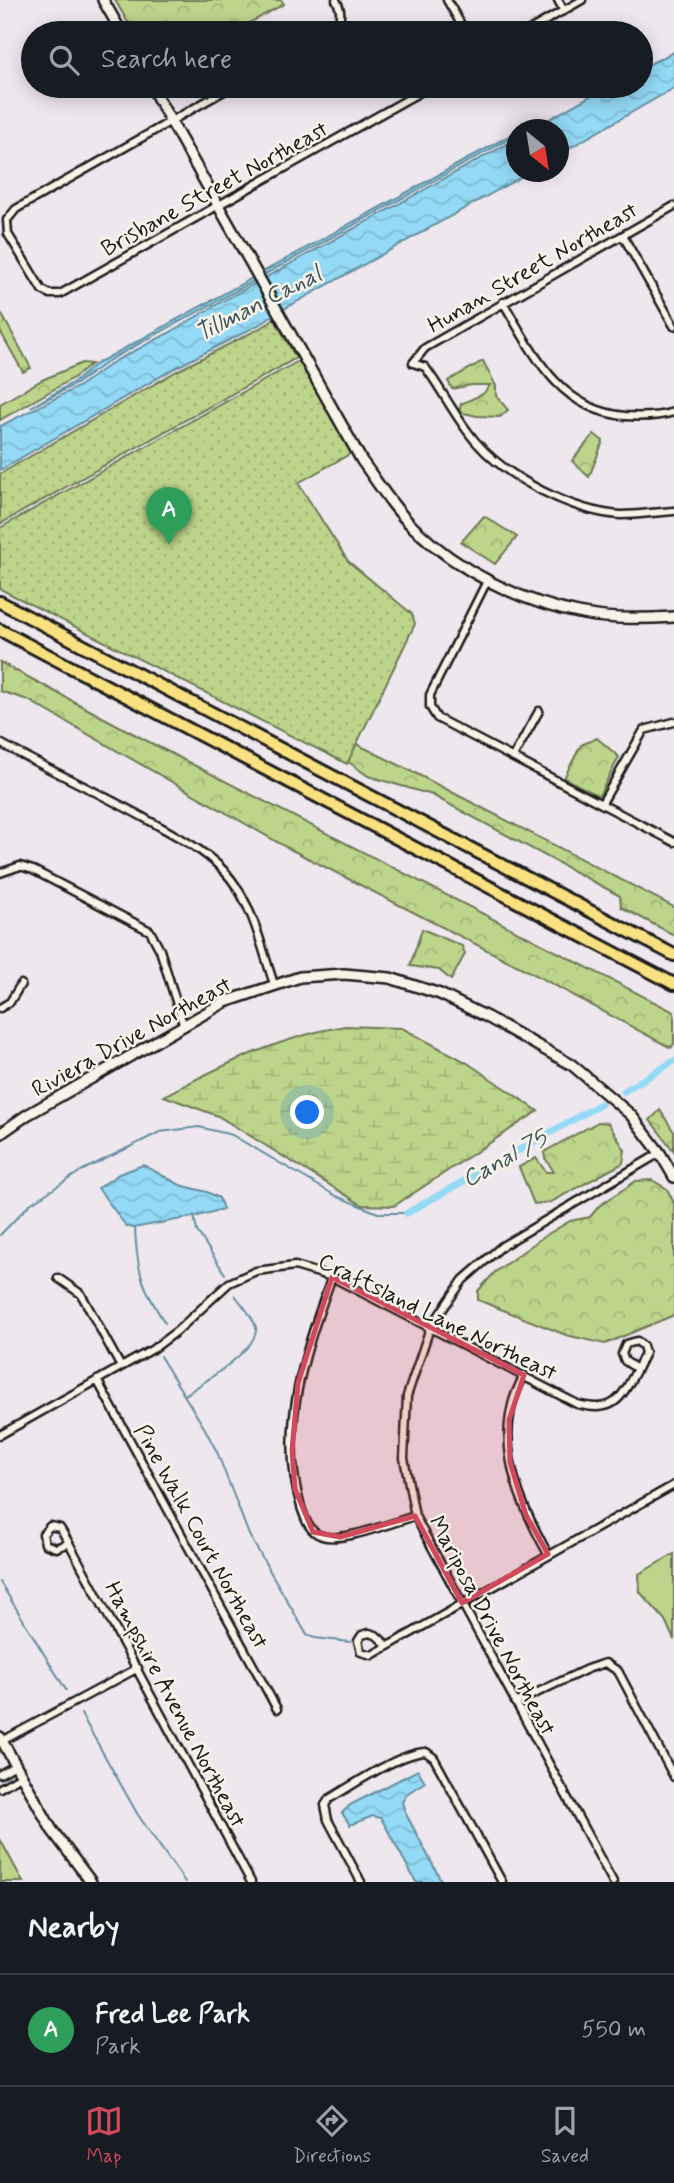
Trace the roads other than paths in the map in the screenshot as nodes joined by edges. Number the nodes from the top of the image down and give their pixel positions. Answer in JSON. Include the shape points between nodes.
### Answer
{"nodes":[{"id":1,"x":103,"y":0,"type":"edge"},
{"id":2,"x":336,"y":0,"type":"edge"},
{"id":3,"x":447,"y":0,"type":"edge"},
{"id":4,"x":558,"y":0,"type":"edge"},
{"id":5,"x":582,"y":0,"type":"edge"},
{"id":6,"x":564,"y":10,"type":"junction"},
{"id":7,"x":115,"y":21,"type":"edge"},
{"id":8,"x":339,"y":21,"type":"edge"},
{"id":9,"x":459,"y":21,"type":"edge"},
{"id":10,"x":545,"y":21,"type":"edge"},
{"id":11,"x":158,"y":98,"type":"edge"},
{"id":12,"x":212,"y":98,"type":"edge"},
{"id":13,"x":410,"y":98,"type":"edge"},
{"id":14,"x":171,"y":121,"type":"junction"},
{"id":15,"x":218,"y":206,"type":"junction"},
{"id":16,"x":674,"y":206,"type":"edge"},
{"id":17,"x":623,"y":236,"type":"junction"},
{"id":18,"x":503,"y":302,"type":"junction"},
{"id":19,"x":674,"y":326,"type":"edge"},
{"id":20,"x":674,"y":412,"type":"edge"},
{"id":21,"x":674,"y":511,"type":"edge"},
{"id":22,"x":487,"y":581,"type":"junction"},
{"id":23,"x":0,"y":602,"type":"edge"},
{"id":24,"x":674,"y":617,"type":"edge"},
{"id":25,"x":0,"y":630,"type":"edge"},
{"id":26,"x":539,"y":711,"type":"dead end"},
{"id":27,"x":674,"y":722,"type":"edge"},
{"id":28,"x":1,"y":746,"type":"edge"},
{"id":29,"x":513,"y":757,"type":"junction"},
{"id":30,"x":602,"y":803,"type":"junction"},
{"id":31,"x":674,"y":842,"type":"edge"},
{"id":32,"x":0,"y":873,"type":"edge"},
{"id":33,"x":674,"y":955,"type":"edge"},
{"id":34,"x":21,"y":984,"type":"dead end"},
{"id":35,"x":274,"y":984,"type":"junction"},
{"id":36,"x":674,"y":984,"type":"edge"},
{"id":37,"x":0,"y":1008,"type":"edge"},
{"id":38,"x":184,"y":1027,"type":"junction"},
{"id":39,"x":0,"y":1134,"type":"edge"},
{"id":40,"x":660,"y":1153,"type":"junction"},
{"id":41,"x":674,"y":1177,"type":"edge"},
{"id":42,"x":58,"y":1278,"type":"dead end"},
{"id":43,"x":332,"y":1278,"type":"junction"},
{"id":44,"x":430,"y":1328,"type":"junction"},
{"id":45,"x":121,"y":1367,"type":"junction"},
{"id":46,"x":637,"y":1369,"type":"junction"},
{"id":47,"x":524,"y":1375,"type":"junction"},
{"id":48,"x":97,"y":1380,"type":"junction"},
{"id":49,"x":0,"y":1435,"type":"edge"},
{"id":50,"x":674,"y":1485,"type":"edge"},
{"id":51,"x":415,"y":1516,"type":"junction"},
{"id":52,"x":69,"y":1543,"type":"dead end"},
{"id":53,"x":548,"y":1554,"type":"junction"},
{"id":54,"x":462,"y":1603,"type":"junction"},
{"id":55,"x":387,"y":1646,"type":"junction"},
{"id":56,"x":138,"y":1668,"type":"junction"},
{"id":57,"x":515,"y":1703,"type":"junction"},
{"id":58,"x":276,"y":1709,"type":"dead end"},
{"id":59,"x":1,"y":1739,"type":"edge"},
{"id":60,"x":16,"y":1765,"type":"junction"},
{"id":61,"x":0,"y":1774,"type":"edge"},
{"id":62,"x":21,"y":1776,"type":"junction"},
{"id":63,"x":674,"y":1777,"type":"edge"},
{"id":64,"x":0,"y":1788,"type":"edge"},
{"id":65,"x":91,"y":1882,"type":"edge"},
{"id":66,"x":251,"y":1882,"type":"edge"},
{"id":67,"x":361,"y":1882,"type":"edge"},
{"id":68,"x":502,"y":1882,"type":"edge"},
{"id":69,"x":613,"y":1882,"type":"edge"}],
"edges":[{"from":1,"to":7,"type":"street"},
{"from":2,"to":8,"type":"street","via":[[341,9]]},
{"from":3,"to":9,"type":"street"},
{"from":4,"to":6,"type":"street"},
{"from":5,"to":6,"type":"street"},
{"from":6,"to":10,"type":"street"},
{"from":11,"to":14,"type":"street"},
{"from":12,"to":14,"type":"street"},
{"from":13,"to":15,"type":"street","name":"Brisbane Street Northeast"},
{"from":14,"to":15,"type":"street"},
{"from":14,"to":15,"type":"street","name":"Brisbane Street Northeast","via":[[16,209],[6,220],[8,234],[42,290],[60,294]]},
{"from":15,"to":22,"type":"street","via":[[386,495],[413,527]]},
{"from":16,"to":17,"type":"street","name":"Hunan Street Northeast"},
{"from":17,"to":18,"type":"street","name":"Hunan Street Northeast"},
{"from":17,"to":19,"type":"street"},
{"from":18,"to":20,"type":"street","via":[[538,362],[581,403],[611,414],[643,417]]},
{"from":18,"to":21,"type":"street","name":"Hunan Street Northeast","via":[[425,348],[413,363],[425,367],[477,443],[524,482],[568,503],[620,515]]},
{"from":22,"to":24,"type":"street","via":[[584,615]]},
{"from":22,"to":29,"type":"street","via":[[430,695],[430,707],[437,719]]},
{"from":23,"to":33,"type":"highway"},
{"from":25,"to":36,"type":"highway"},
{"from":26,"to":29,"type":"street"},
{"from":27,"to":30,"type":"street","via":[[644,730]]},
{"from":28,"to":35,"type":"street","via":[[126,808],[209,857],[242,895]]},
{"from":29,"to":30,"type":"street"},
{"from":30,"to":31,"type":"street"},
{"from":32,"to":38,"type":"street","via":[[20,866],[33,870],[150,931]]},
{"from":34,"to":37,"type":"street","via":[[10,1002]]},
{"from":35,"to":38,"type":"street","name":"Riviera Drive Northeast","via":[[225,1002]]},
{"from":35,"to":40,"type":"street","name":"Riviera Drive Northeast","via":[[344,974],[391,978],[440,994],[572,1065],[623,1106]]},
{"from":38,"to":39,"type":"street","name":"Riviera Drive Northeast"},
{"from":40,"to":41,"type":"street","name":"Riviera Drive Northeast"},
{"from":40,"to":44,"type":"street","name":"Mariposa Drive Northeast","via":[[502,1246],[463,1280]]},
{"from":42,"to":45,"type":"street","via":[[80,1294]]},
{"from":43,"to":44,"type":"street","name":"Craftsland Lane Northeast"},
{"from":43,"to":45,"type":"street","name":"Craftsland Lane Northeast","via":[[295,1266],[256,1271],[229,1283],[177,1331]]},
{"from":43,"to":51,"type":"street","via":[[298,1383],[292,1450],[295,1489],[304,1518],[313,1532],[340,1537]]},
{"from":44,"to":47,"type":"street","name":"Craftsland Lane Northeast"},
{"from":44,"to":51,"type":"street","name":"Mariposa Drive Northeast","via":[[407,1396],[404,1458]]},
{"from":45,"to":48,"type":"street","name":"Craftsland Lane Northeast"},
{"from":46,"to":46,"type":"street","via":[[645,1349],[636,1341],[629,1342],[622,1354]]},
{"from":46,"to":47,"type":"street","name":"Craftsland Lane Northeast","via":[[611,1405],[594,1409]]},
{"from":47,"to":53,"type":"street","via":[[509,1420],[510,1462],[526,1515]]},
{"from":48,"to":49,"type":"street","name":"Craftsland Lane Northeast"},
{"from":48,"to":58,"type":"street","name":"Pine Walk Court Northeast"},
{"from":50,"to":53,"type":"street"},
{"from":51,"to":54,"type":"street","name":"Mariposa Drive Northeast"},
{"from":52,"to":56,"type":"street","name":"Hampshire Avenue Northeast"},
{"from":53,"to":54,"type":"street"},
{"from":54,"to":55,"type":"street"},
{"from":54,"to":57,"type":"street","name":"Mariposa Drive Northeast"},
{"from":55,"to":55,"type":"street","via":[[372,1633],[358,1641],[368,1655]]},
{"from":56,"to":59,"type":"street"},
{"from":56,"to":66,"type":"street","name":"Hampshire Avenue Northeast"},
{"from":57,"to":63,"type":"street","via":[[605,1663],[618,1671]]},
{"from":57,"to":69,"type":"street","name":"Mariposa Drive Northeast"},
{"from":59,"to":60,"type":"street"},
{"from":60,"to":61,"type":"street"},
{"from":60,"to":62,"type":"street"},
{"from":62,"to":64,"type":"street"},
{"from":62,"to":65,"type":"street","via":[[52,1830]]},
{"from":67,"to":68,"type":"street","via":[[328,1820],[325,1805],[404,1757],[426,1752],[434,1758]]}]}
